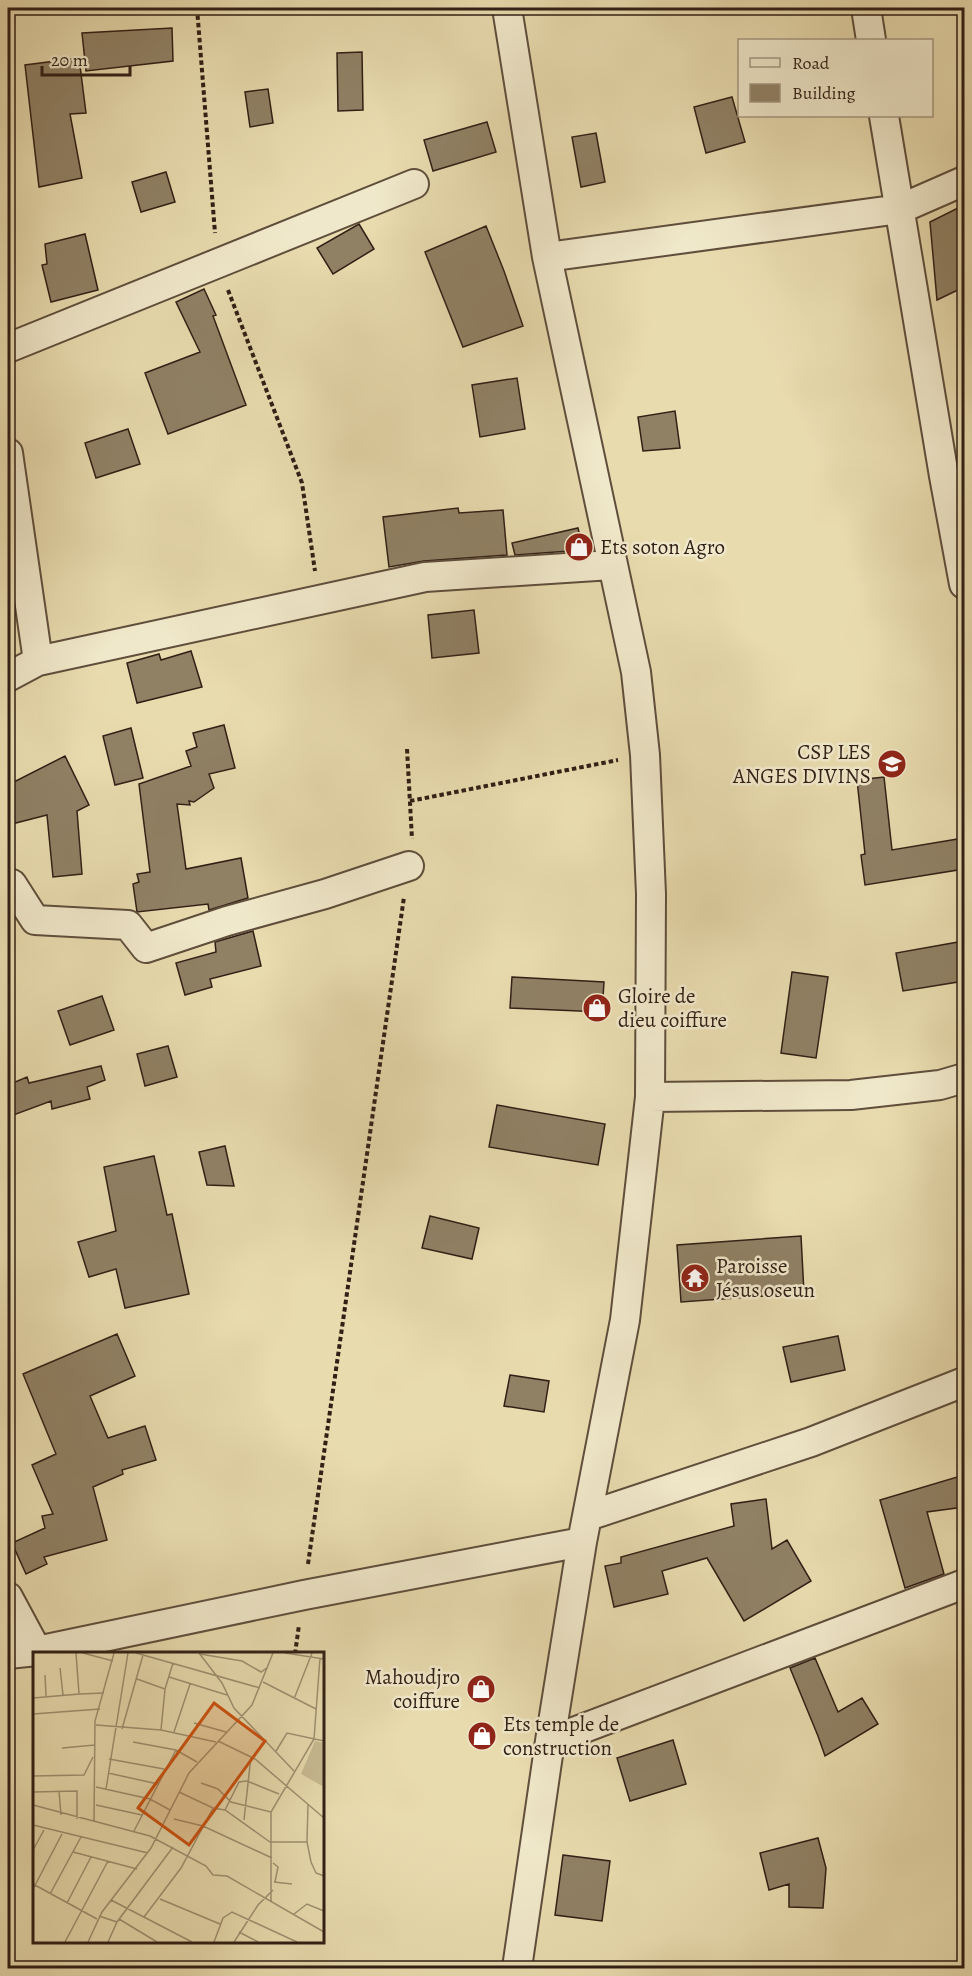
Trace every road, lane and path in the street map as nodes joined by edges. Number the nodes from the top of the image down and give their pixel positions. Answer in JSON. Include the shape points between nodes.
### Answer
{"nodes":[{"id":1,"x":197,"y":8,"type":"edge"},
{"id":2,"x":507,"y":8,"type":"edge"},
{"id":3,"x":866,"y":8,"type":"edge"},
{"id":4,"x":872,"y":39,"type":"edge"},
{"id":5,"x":884,"y":117,"type":"edge"},
{"id":6,"x":964,"y":181,"type":"edge"},
{"id":7,"x":414,"y":184,"type":"dead end"},
{"id":8,"x":900,"y":209,"type":"junction"},
{"id":9,"x":547,"y":257,"type":"junction"},
{"id":10,"x":218,"y":263,"type":"junction"},
{"id":11,"x":8,"y":348,"type":"edge"},
{"id":12,"x":8,"y":453,"type":"edge"},
{"id":13,"x":954,"y":471,"type":"edge"},
{"id":14,"x":612,"y":565,"type":"junction"},
{"id":15,"x":964,"y":584,"type":"edge"},
{"id":16,"x":320,"y":601,"type":"junction"},
{"id":17,"x":38,"y":661,"type":"junction"},
{"id":18,"x":8,"y":678,"type":"edge"},
{"id":19,"x":407,"y":748,"type":"dead end"},
{"id":20,"x":645,"y":755,"type":"junction"},
{"id":21,"x":410,"y":801,"type":"junction"},
{"id":22,"x":409,"y":866,"type":"junction"},
{"id":23,"x":8,"y":885,"type":"edge"},
{"id":24,"x":964,"y":1078,"type":"edge"},
{"id":25,"x":650,"y":1097,"type":"junction"},
{"id":26,"x":964,"y":1382,"type":"edge"},
{"id":27,"x":585,"y":1529,"type":"junction"},
{"id":28,"x":964,"y":1584,"type":"edge"},
{"id":29,"x":304,"y":1595,"type":"junction"},
{"id":30,"x":8,"y":1597,"type":"edge"},
{"id":31,"x":37,"y":1651,"type":"junction"},
{"id":32,"x":295,"y":1652,"type":"edge"},
{"id":33,"x":8,"y":1654,"type":"edge"},
{"id":34,"x":550,"y":1741,"type":"junction"},
{"id":35,"x":517,"y":1968,"type":"edge"}],
"edges":[{"from":1,"to":10,"type":"path"},
{"from":2,"to":9,"type":"street"},
{"from":3,"to":4,"type":"street"},
{"from":5,"to":8,"type":"street"},
{"from":6,"to":8,"type":"street"},
{"from":7,"to":10,"type":"street"},
{"from":8,"to":9,"type":"street"},
{"from":8,"to":13,"type":"street"},
{"from":9,"to":14,"type":"street"},
{"from":10,"to":11,"type":"street"},
{"from":10,"to":16,"type":"path","via":[[302,483]]},
{"from":12,"to":17,"type":"street"},
{"from":13,"to":15,"type":"street"},
{"from":14,"to":16,"type":"street","via":[[425,577]]},
{"from":14,"to":20,"type":"street","via":[[636,672]]},
{"from":16,"to":17,"type":"street"},
{"from":17,"to":18,"type":"street"},
{"from":19,"to":21,"type":"path"},
{"from":20,"to":21,"type":"path"},
{"from":20,"to":25,"type":"street","via":[[651,894]]},
{"from":21,"to":22,"type":"path"},
{"from":22,"to":23,"type":"street","via":[[146,948],[128,925],[35,920],[12,884]]},
{"from":22,"to":29,"type":"path"},
{"from":24,"to":25,"type":"street","via":[[940,1085],[851,1095]]},
{"from":25,"to":27,"type":"street","via":[[625,1320]]},
{"from":26,"to":27,"type":"street"},
{"from":27,"to":29,"type":"street"},
{"from":27,"to":34,"type":"street"},
{"from":28,"to":34,"type":"street"},
{"from":29,"to":31,"type":"street"},
{"from":29,"to":32,"type":"path"},
{"from":30,"to":31,"type":"street"},
{"from":31,"to":33,"type":"street"},
{"from":34,"to":35,"type":"street"}]}
